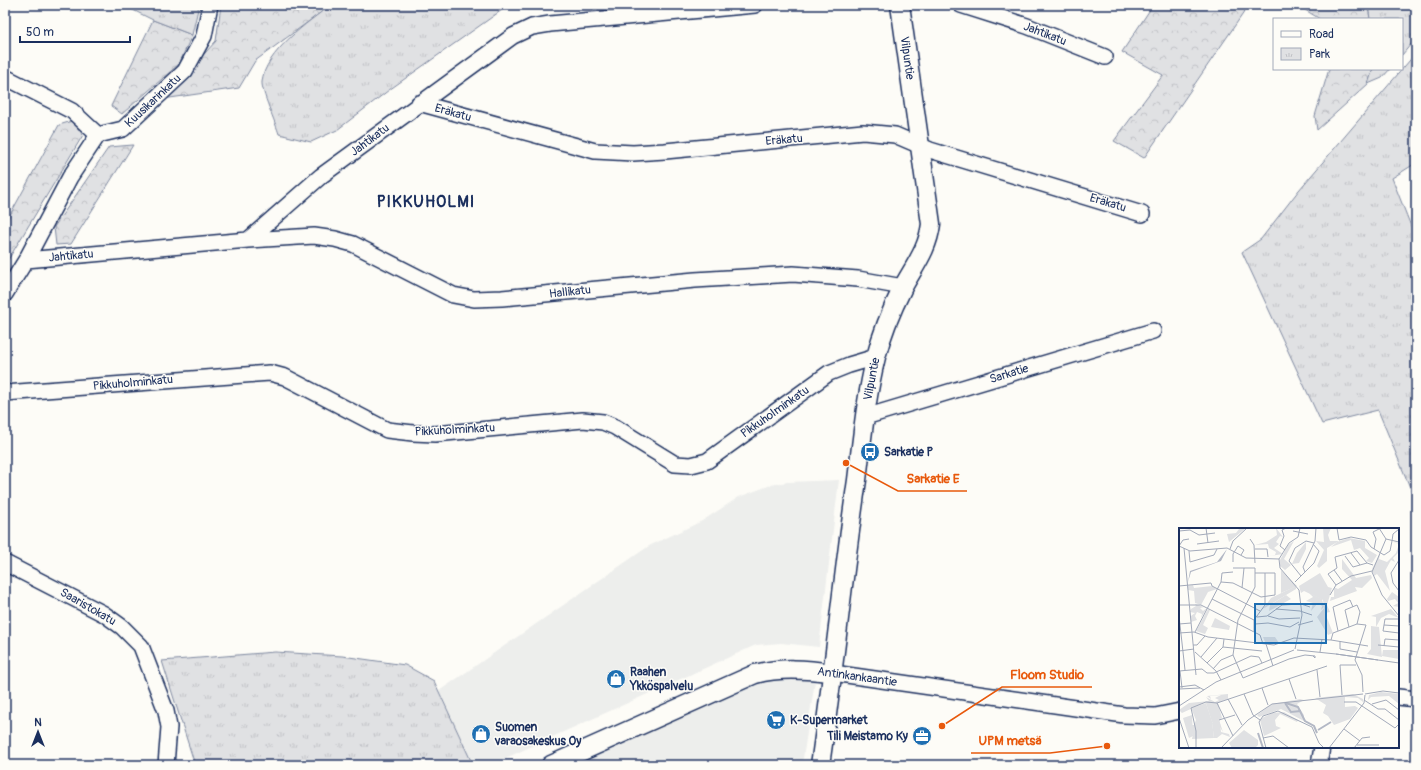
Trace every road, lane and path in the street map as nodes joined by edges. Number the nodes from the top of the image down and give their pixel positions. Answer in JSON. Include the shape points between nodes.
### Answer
{"nodes":[{"id":1,"x":210,"y":5,"type":"edge"},
{"id":2,"x":755,"y":5,"type":"edge"},
{"id":3,"x":900,"y":5,"type":"edge"},
{"id":4,"x":961,"y":5,"type":"edge"},
{"id":5,"x":1105,"y":57,"type":"dead end"},
{"id":6,"x":5,"y":77,"type":"edge"},
{"id":7,"x":419,"y":103,"type":"junction"},
{"id":8,"x":98,"y":135,"type":"junction"},
{"id":9,"x":920,"y":145,"type":"junction"},
{"id":10,"x":1142,"y":214,"type":"dead end"},
{"id":11,"x":248,"y":240,"type":"junction"},
{"id":12,"x":26,"y":260,"type":"junction"},
{"id":13,"x":903,"y":287,"type":"junction"},
{"id":14,"x":5,"y":294,"type":"edge"},
{"id":15,"x":1154,"y":331,"type":"dead end"},
{"id":16,"x":876,"y":357,"type":"junction"},
{"id":17,"x":5,"y":393,"type":"edge"},
{"id":18,"x":865,"y":417,"type":"junction"},
{"id":19,"x":5,"y":562,"type":"edge"},
{"id":20,"x":833,"y":673,"type":"junction"},
{"id":21,"x":1399,"y":697,"type":"edge"},
{"id":22,"x":1416,"y":699,"type":"edge"},
{"id":23,"x":1179,"y":711,"type":"edge"},
{"id":24,"x":1322,"y":748,"type":"edge"},
{"id":25,"x":166,"y":765,"type":"edge"},
{"id":26,"x":551,"y":765,"type":"edge"},
{"id":27,"x":820,"y":765,"type":"edge"},
{"id":28,"x":1319,"y":765,"type":"edge"}],
"edges":[{"from":1,"to":8,"type":"street","name":"Kuusikarinkatu","via":[[204,36],[185,71],[123,129]]},
{"from":2,"to":7,"type":"street","name":"Jahtikatu","via":[[576,20],[532,27],[495,48]]},
{"from":3,"to":9,"type":"street","name":"Vilpuntie"},
{"from":4,"to":5,"type":"street","name":"Jahtikatu","via":[[1028,26]]},
{"from":6,"to":8,"type":"street","via":[[72,110]]},
{"from":7,"to":9,"type":"street","name":"Eräkatu","via":[[595,151],[665,151],[863,132],[895,135]]},
{"from":7,"to":11,"type":"street","name":"Jahtikatu","via":[[321,176]]},
{"from":8,"to":12,"type":"street","via":[[70,177]]},
{"from":9,"to":10,"type":"street","name":"Eräkatu"},
{"from":9,"to":13,"type":"street","name":"Vilpuntie","via":[[931,224],[929,240]]},
{"from":11,"to":12,"type":"street","name":"Jahtikatu"},
{"from":11,"to":13,"type":"street","name":"Hallikatu","via":[[314,236],[336,239],[353,244],[453,295],[474,299],[793,274],[858,279]]},
{"from":12,"to":14,"type":"street"},
{"from":13,"to":16,"type":"street","name":"Vilpuntie"},
{"from":15,"to":18,"type":"street","name":"Sarkatie"},
{"from":16,"to":17,"type":"street","name":"Pikkuholminkatu","via":[[829,373],[707,461],[691,465],[675,464],[603,422],[583,420],[435,434],[387,430],[285,378],[270,373]]},
{"from":16,"to":18,"type":"street","name":"Vilpuntie"},
{"from":18,"to":20,"type":"street","name":"Vilpuntie"},
{"from":19,"to":25,"type":"street","name":"Saaristokatu","via":[[104,614],[141,646],[166,711],[169,727]]},
{"from":20,"to":23,"type":"street","name":"Antinkankaantie","via":[[1124,715],[1155,716]]},
{"from":20,"to":26,"type":"street","name":"Antinkankaantie","via":[[776,669],[755,674]]},
{"from":20,"to":27,"type":"street","name":"Vilpuntie"},
{"from":21,"to":22,"type":"street"},
{"from":24,"to":28,"type":"street"}]}
